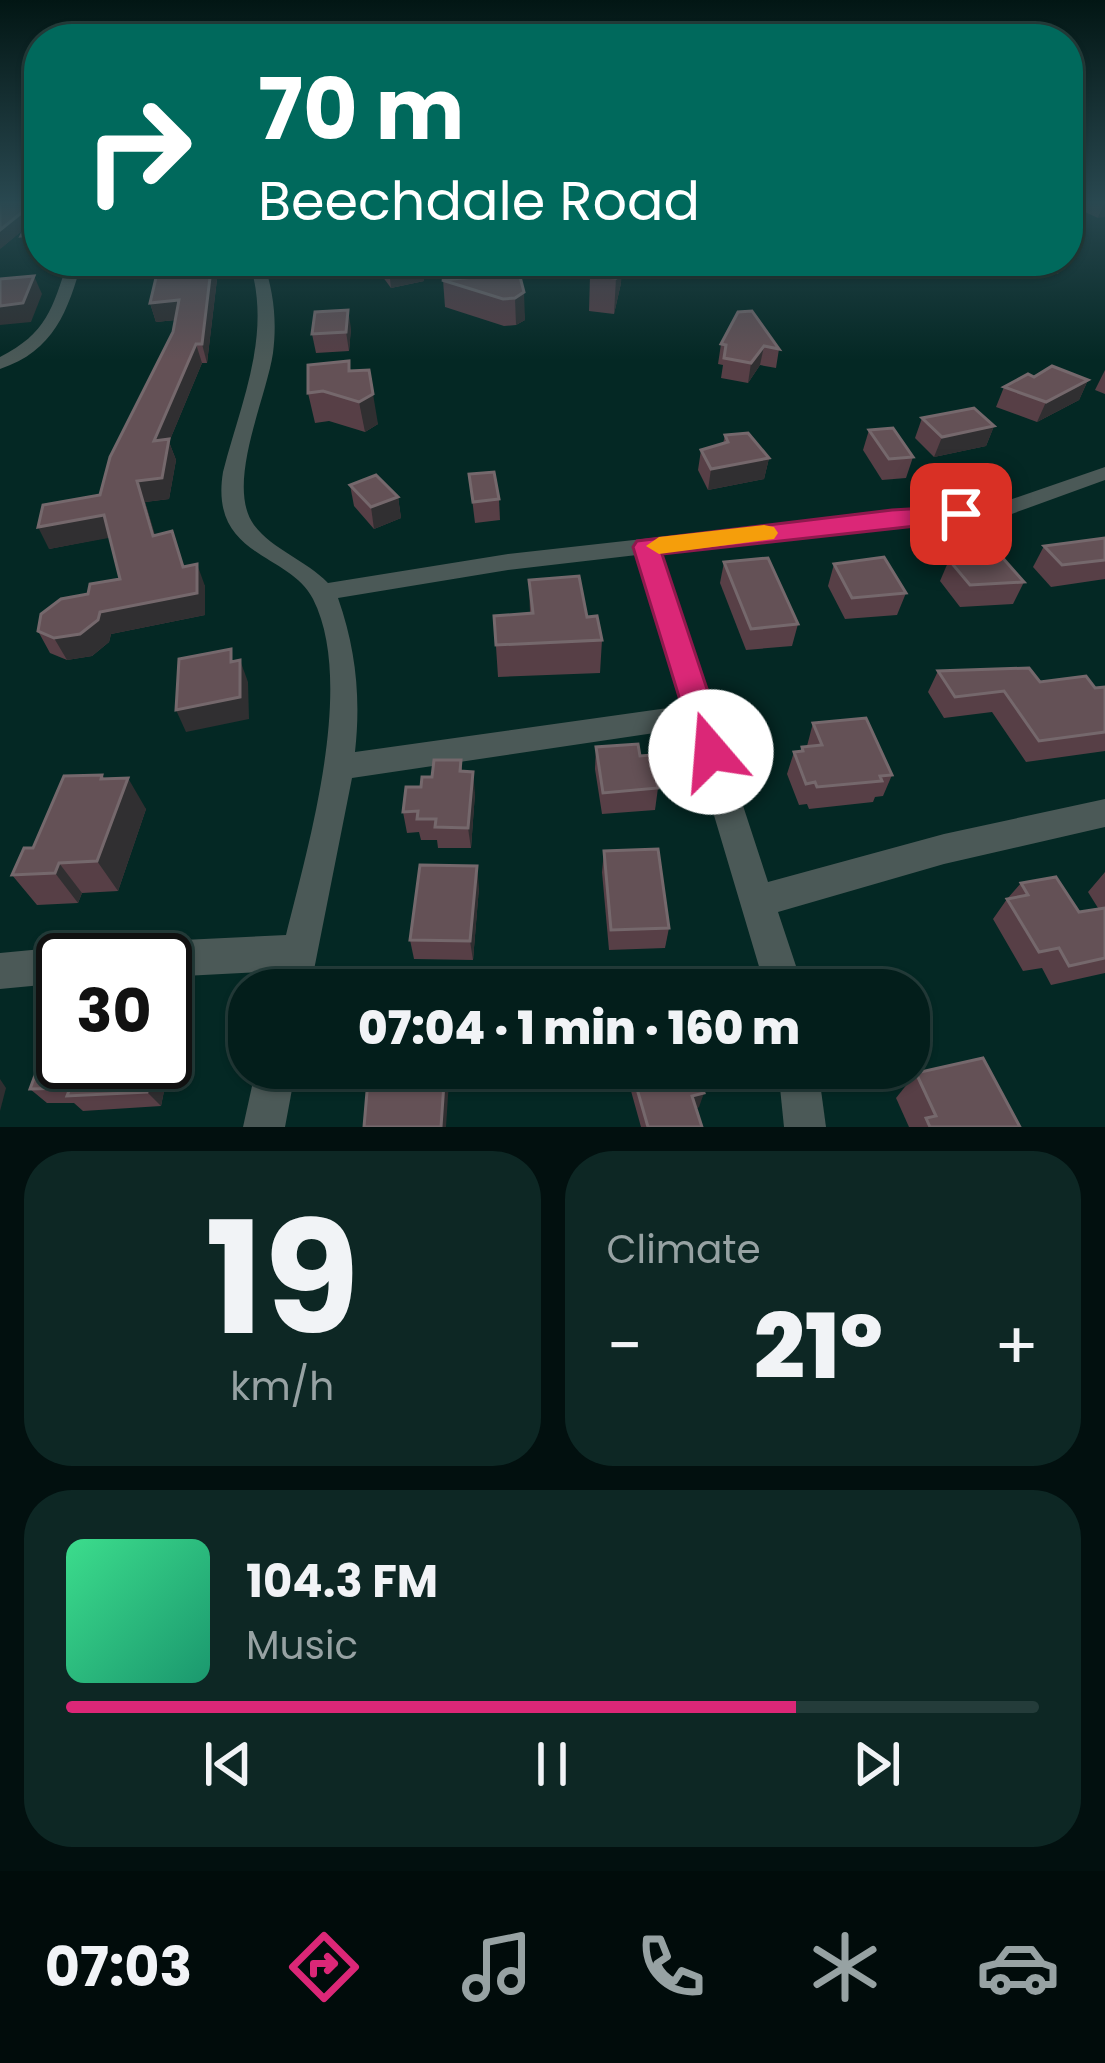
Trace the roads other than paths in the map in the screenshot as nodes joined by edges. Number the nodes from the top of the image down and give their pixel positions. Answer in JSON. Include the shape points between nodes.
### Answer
{"nodes":[{"id":1,"x":70,"y":276,"type":"edge"},
{"id":2,"x":261,"y":276,"type":"edge"},
{"id":3,"x":0,"y":364,"type":"edge"},
{"id":4,"x":1105,"y":473,"type":"edge"},
{"id":5,"x":646,"y":547,"type":"junction"},
{"id":6,"x":323,"y":592,"type":"junction"},
{"id":7,"x":698,"y":716,"type":"junction"},
{"id":8,"x":339,"y":767,"type":"junction"},
{"id":9,"x":1105,"y":813,"type":"edge"},
{"id":10,"x":761,"y":901,"type":"junction"},
{"id":11,"x":299,"y":952,"type":"junction"},
{"id":12,"x":192,"y":957,"type":"edge"},
{"id":13,"x":36,"y":968,"type":"edge"},
{"id":14,"x":295,"y":969,"type":"edge"},
{"id":15,"x":779,"y":969,"type":"edge"},
{"id":16,"x":0,"y":971,"type":"edge"},
{"id":17,"x":272,"y":1089,"type":"edge"},
{"id":18,"x":800,"y":1089,"type":"edge"},
{"id":19,"x":264,"y":1127,"type":"edge"},
{"id":20,"x":805,"y":1127,"type":"edge"}],
"edges":[{"from":1,"to":3,"type":"street","via":[[45,340]]},
{"from":2,"to":6,"type":"street","via":[[261,375],[231,492],[260,547]]},
{"from":4,"to":5,"type":"street","via":[[995,513]]},
{"from":5,"to":6,"type":"street"},
{"from":5,"to":7,"type":"street"},
{"from":6,"to":8,"type":"street","via":[[344,658]]},
{"from":7,"to":8,"type":"street"},
{"from":7,"to":10,"type":"street"},
{"from":8,"to":11,"type":"street"},
{"from":9,"to":10,"type":"street"},
{"from":10,"to":15,"type":"street"},
{"from":11,"to":12,"type":"street"},
{"from":11,"to":14,"type":"street"},
{"from":13,"to":16,"type":"street"},
{"from":17,"to":19,"type":"street"},
{"from":18,"to":20,"type":"street"}]}
